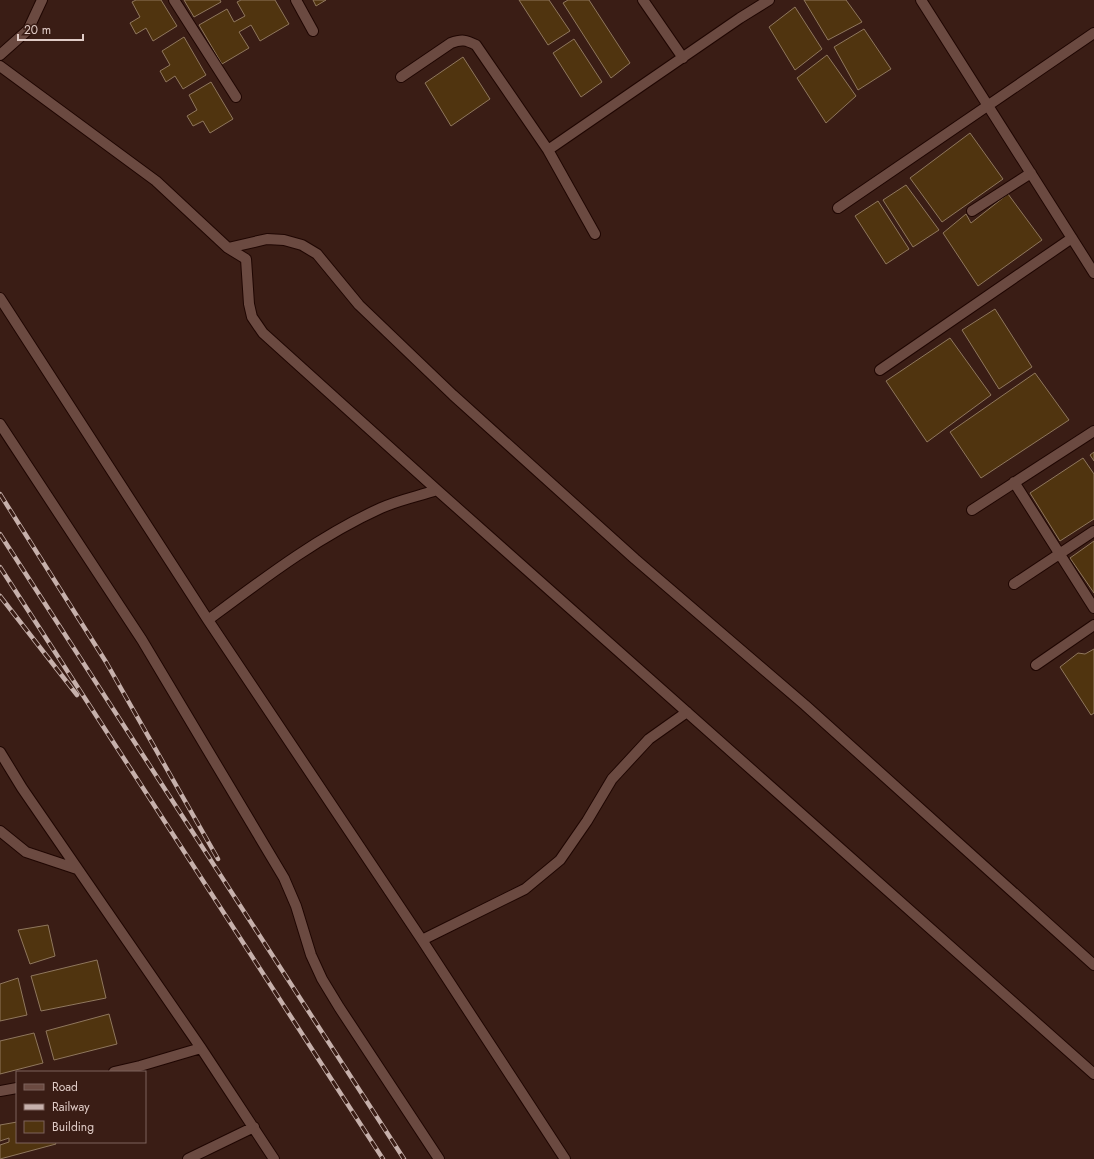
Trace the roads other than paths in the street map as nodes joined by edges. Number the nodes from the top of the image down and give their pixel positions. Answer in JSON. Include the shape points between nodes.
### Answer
{"nodes":[{"id":1,"x":42,"y":0,"type":"edge"},
{"id":2,"x":174,"y":0,"type":"edge"},
{"id":3,"x":296,"y":0,"type":"edge"},
{"id":4,"x":643,"y":0,"type":"edge"},
{"id":5,"x":769,"y":0,"type":"edge"},
{"id":6,"x":921,"y":0,"type":"edge"},
{"id":7,"x":314,"y":31,"type":"dead end"},
{"id":8,"x":1094,"y":33,"type":"edge"},
{"id":9,"x":0,"y":55,"type":"edge"},
{"id":10,"x":683,"y":58,"type":"junction"},
{"id":11,"x":0,"y":66,"type":"edge"},
{"id":12,"x":401,"y":77,"type":"dead end"},
{"id":13,"x":236,"y":97,"type":"dead end"},
{"id":14,"x":988,"y":105,"type":"junction"},
{"id":15,"x":548,"y":150,"type":"junction"},
{"id":16,"x":1031,"y":174,"type":"junction"},
{"id":17,"x":838,"y":208,"type":"dead end"},
{"id":18,"x":972,"y":211,"type":"dead end"},
{"id":19,"x":595,"y":234,"type":"dead end"},
{"id":20,"x":1072,"y":238,"type":"junction"},
{"id":21,"x":228,"y":248,"type":"junction"},
{"id":22,"x":1094,"y":273,"type":"edge"},
{"id":23,"x":0,"y":298,"type":"edge"},
{"id":24,"x":880,"y":370,"type":"dead end"},
{"id":25,"x":0,"y":424,"type":"edge"},
{"id":26,"x":1094,"y":431,"type":"edge"},
{"id":27,"x":1014,"y":482,"type":"junction"},
{"id":28,"x":436,"y":490,"type":"junction"},
{"id":29,"x":972,"y":510,"type":"dead end"},
{"id":30,"x":1094,"y":531,"type":"edge"},
{"id":31,"x":1060,"y":554,"type":"junction"},
{"id":32,"x":1014,"y":584,"type":"dead end"},
{"id":33,"x":1094,"y":608,"type":"edge"},
{"id":34,"x":208,"y":620,"type":"junction"},
{"id":35,"x":1094,"y":625,"type":"edge"},
{"id":36,"x":1036,"y":665,"type":"dead end"},
{"id":37,"x":687,"y":712,"type":"junction"},
{"id":38,"x":0,"y":752,"type":"edge"},
{"id":39,"x":0,"y":830,"type":"edge"},
{"id":40,"x":77,"y":870,"type":"junction"},
{"id":41,"x":422,"y":940,"type":"junction"},
{"id":42,"x":1094,"y":964,"type":"edge"},
{"id":43,"x":201,"y":1048,"type":"junction"},
{"id":44,"x":118,"y":1071,"type":"edge"},
{"id":45,"x":1094,"y":1074,"type":"edge"},
{"id":46,"x":16,"y":1088,"type":"edge"},
{"id":47,"x":0,"y":1091,"type":"edge"},
{"id":48,"x":254,"y":1127,"type":"junction"},
{"id":49,"x":188,"y":1159,"type":"edge"},
{"id":50,"x":274,"y":1159,"type":"edge"},
{"id":51,"x":439,"y":1159,"type":"edge"},
{"id":52,"x":565,"y":1159,"type":"edge"}],
"edges":[{"from":1,"to":9,"type":"street","via":[[28,30]]},
{"from":2,"to":13,"type":"street"},
{"from":3,"to":7,"type":"street"},
{"from":4,"to":10,"type":"street"},
{"from":5,"to":10,"type":"street"},
{"from":6,"to":14,"type":"street"},
{"from":8,"to":14,"type":"street"},
{"from":10,"to":15,"type":"street"},
{"from":11,"to":21,"type":"street","via":[[156,181]]},
{"from":12,"to":15,"type":"street","via":[[451,43],[466,40],[476,45]]},
{"from":14,"to":16,"type":"street"},
{"from":14,"to":17,"type":"street"},
{"from":15,"to":19,"type":"street"},
{"from":16,"to":18,"type":"street"},
{"from":16,"to":20,"type":"street"},
{"from":20,"to":22,"type":"street"},
{"from":20,"to":24,"type":"street"},
{"from":21,"to":28,"type":"street","via":[[246,259],[249,304],[252,317],[263,333]]},
{"from":21,"to":42,"type":"street","via":[[267,239],[284,240],[302,245],[317,254],[359,305],[453,396]]},
{"from":23,"to":34,"type":"street"},
{"from":25,"to":51,"type":"street","via":[[146,647],[284,878],[322,980]]},
{"from":26,"to":27,"type":"street"},
{"from":27,"to":29,"type":"street"},
{"from":27,"to":31,"type":"street"},
{"from":28,"to":34,"type":"street","via":[[383,507],[332,533],[259,581]]},
{"from":28,"to":37,"type":"street"},
{"from":30,"to":31,"type":"street"},
{"from":31,"to":32,"type":"street"},
{"from":31,"to":33,"type":"street"},
{"from":34,"to":41,"type":"street"},
{"from":35,"to":36,"type":"street"},
{"from":37,"to":41,"type":"street","via":[[649,739],[612,779],[560,860],[525,889]]},
{"from":37,"to":45,"type":"street"},
{"from":38,"to":40,"type":"street"},
{"from":39,"to":40,"type":"street","via":[[26,852]]},
{"from":40,"to":43,"type":"street"},
{"from":41,"to":52,"type":"street"},
{"from":43,"to":44,"type":"street"},
{"from":43,"to":48,"type":"street"},
{"from":46,"to":47,"type":"street"},
{"from":48,"to":49,"type":"street"},
{"from":48,"to":50,"type":"street"}]}
